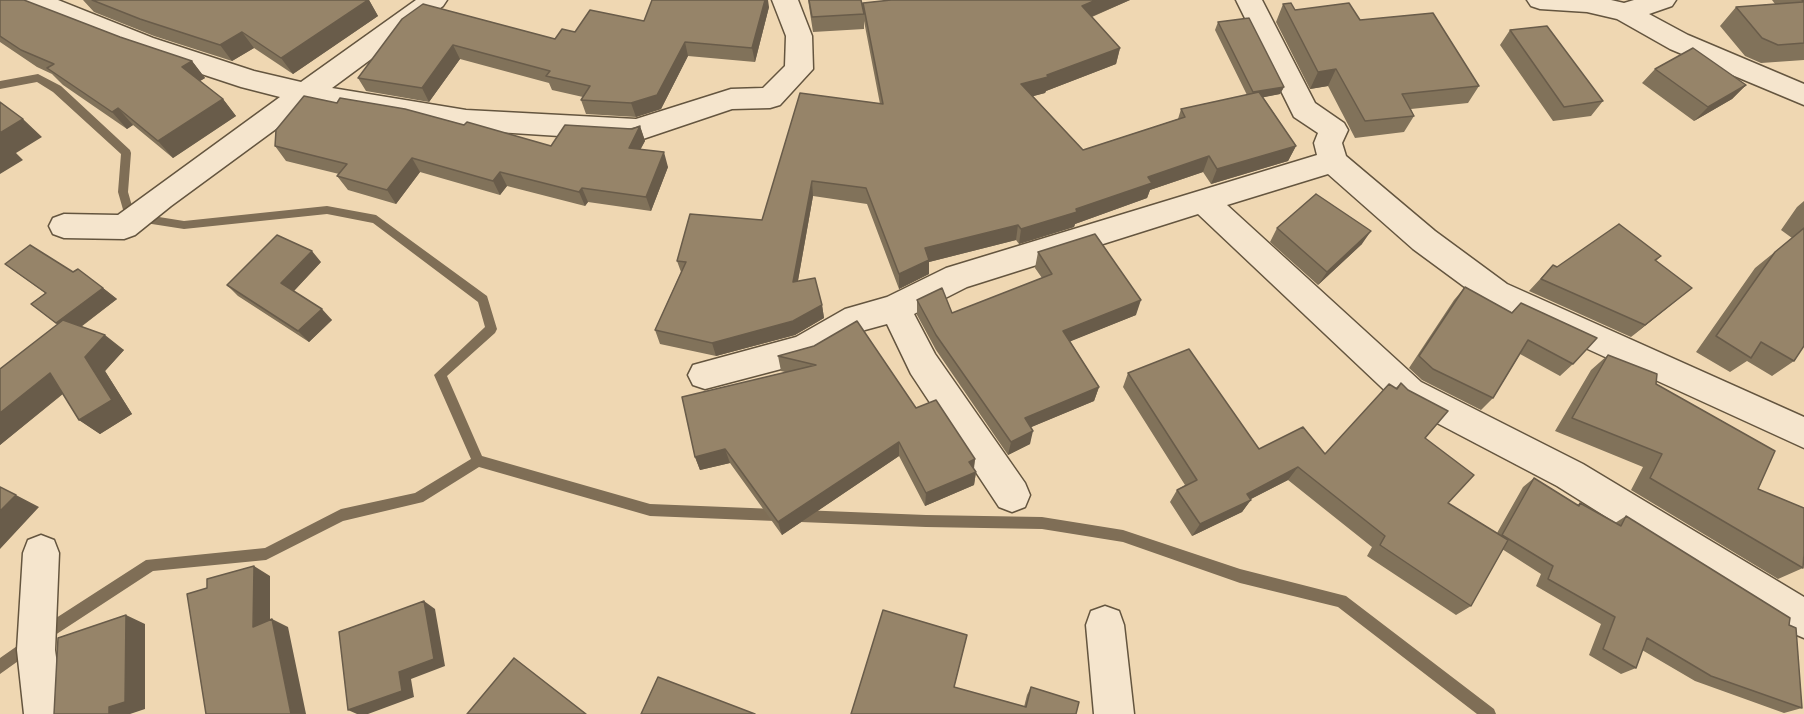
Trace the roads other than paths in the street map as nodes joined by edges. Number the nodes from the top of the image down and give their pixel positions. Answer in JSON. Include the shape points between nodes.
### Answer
{"nodes":[{"id":1,"x":34,"y":0,"type":"edge"},
{"id":2,"x":434,"y":0,"type":"edge"},
{"id":3,"x":785,"y":0,"type":"edge"},
{"id":4,"x":1249,"y":0,"type":"edge"},
{"id":5,"x":1540,"y":0,"type":"edge"},
{"id":6,"x":1663,"y":0,"type":"edge"},
{"id":7,"x":1625,"y":12,"type":"junction"},
{"id":8,"x":304,"y":93,"type":"junction"},
{"id":9,"x":1804,"y":95,"type":"edge"},
{"id":10,"x":1333,"y":161,"type":"junction"},
{"id":11,"x":1204,"y":202,"type":"junction"},
{"id":12,"x":64,"y":225,"type":"dead end"},
{"id":13,"x":895,"y":308,"type":"junction"},
{"id":14,"x":705,"y":375,"type":"dead end"},
{"id":15,"x":1804,"y":433,"type":"edge"},
{"id":16,"x":1012,"y":495,"type":"dead end"},
{"id":17,"x":40,"y":553,"type":"dead end"},
{"id":18,"x":1804,"y":619,"type":"edge"},
{"id":19,"x":1105,"y":625,"type":"dead end"},
{"id":20,"x":44,"y":714,"type":"edge"},
{"id":21,"x":1114,"y":714,"type":"edge"}],
"edges":[{"from":1,"to":8,"type":"street","via":[[144,45]]},
{"from":2,"to":8,"type":"street"},
{"from":3,"to":8,"type":"street","via":[[799,36],[799,69],[770,98],[731,99],[637,130],[466,120]]},
{"from":4,"to":10,"type":"street","via":[[1304,110],[1334,129],[1328,143]]},
{"from":5,"to":7,"type":"street","via":[[1587,3]]},
{"from":6,"to":7,"type":"street"},
{"from":7,"to":9,"type":"street","via":[[1679,42]]},
{"from":8,"to":12,"type":"street","via":[[124,227]]},
{"from":10,"to":11,"type":"street"},
{"from":10,"to":15,"type":"street","via":[[1424,240],[1496,292]]},
{"from":11,"to":13,"type":"street","via":[[957,277]]},
{"from":11,"to":18,"type":"street","via":[[1409,392],[1570,475]]},
{"from":13,"to":14,"type":"street","via":[[856,319],[804,349]]},
{"from":13,"to":16,"type":"street","via":[[923,364]]},
{"from":17,"to":20,"type":"street","via":[[36,650]]},
{"from":19,"to":21,"type":"street"}]}
